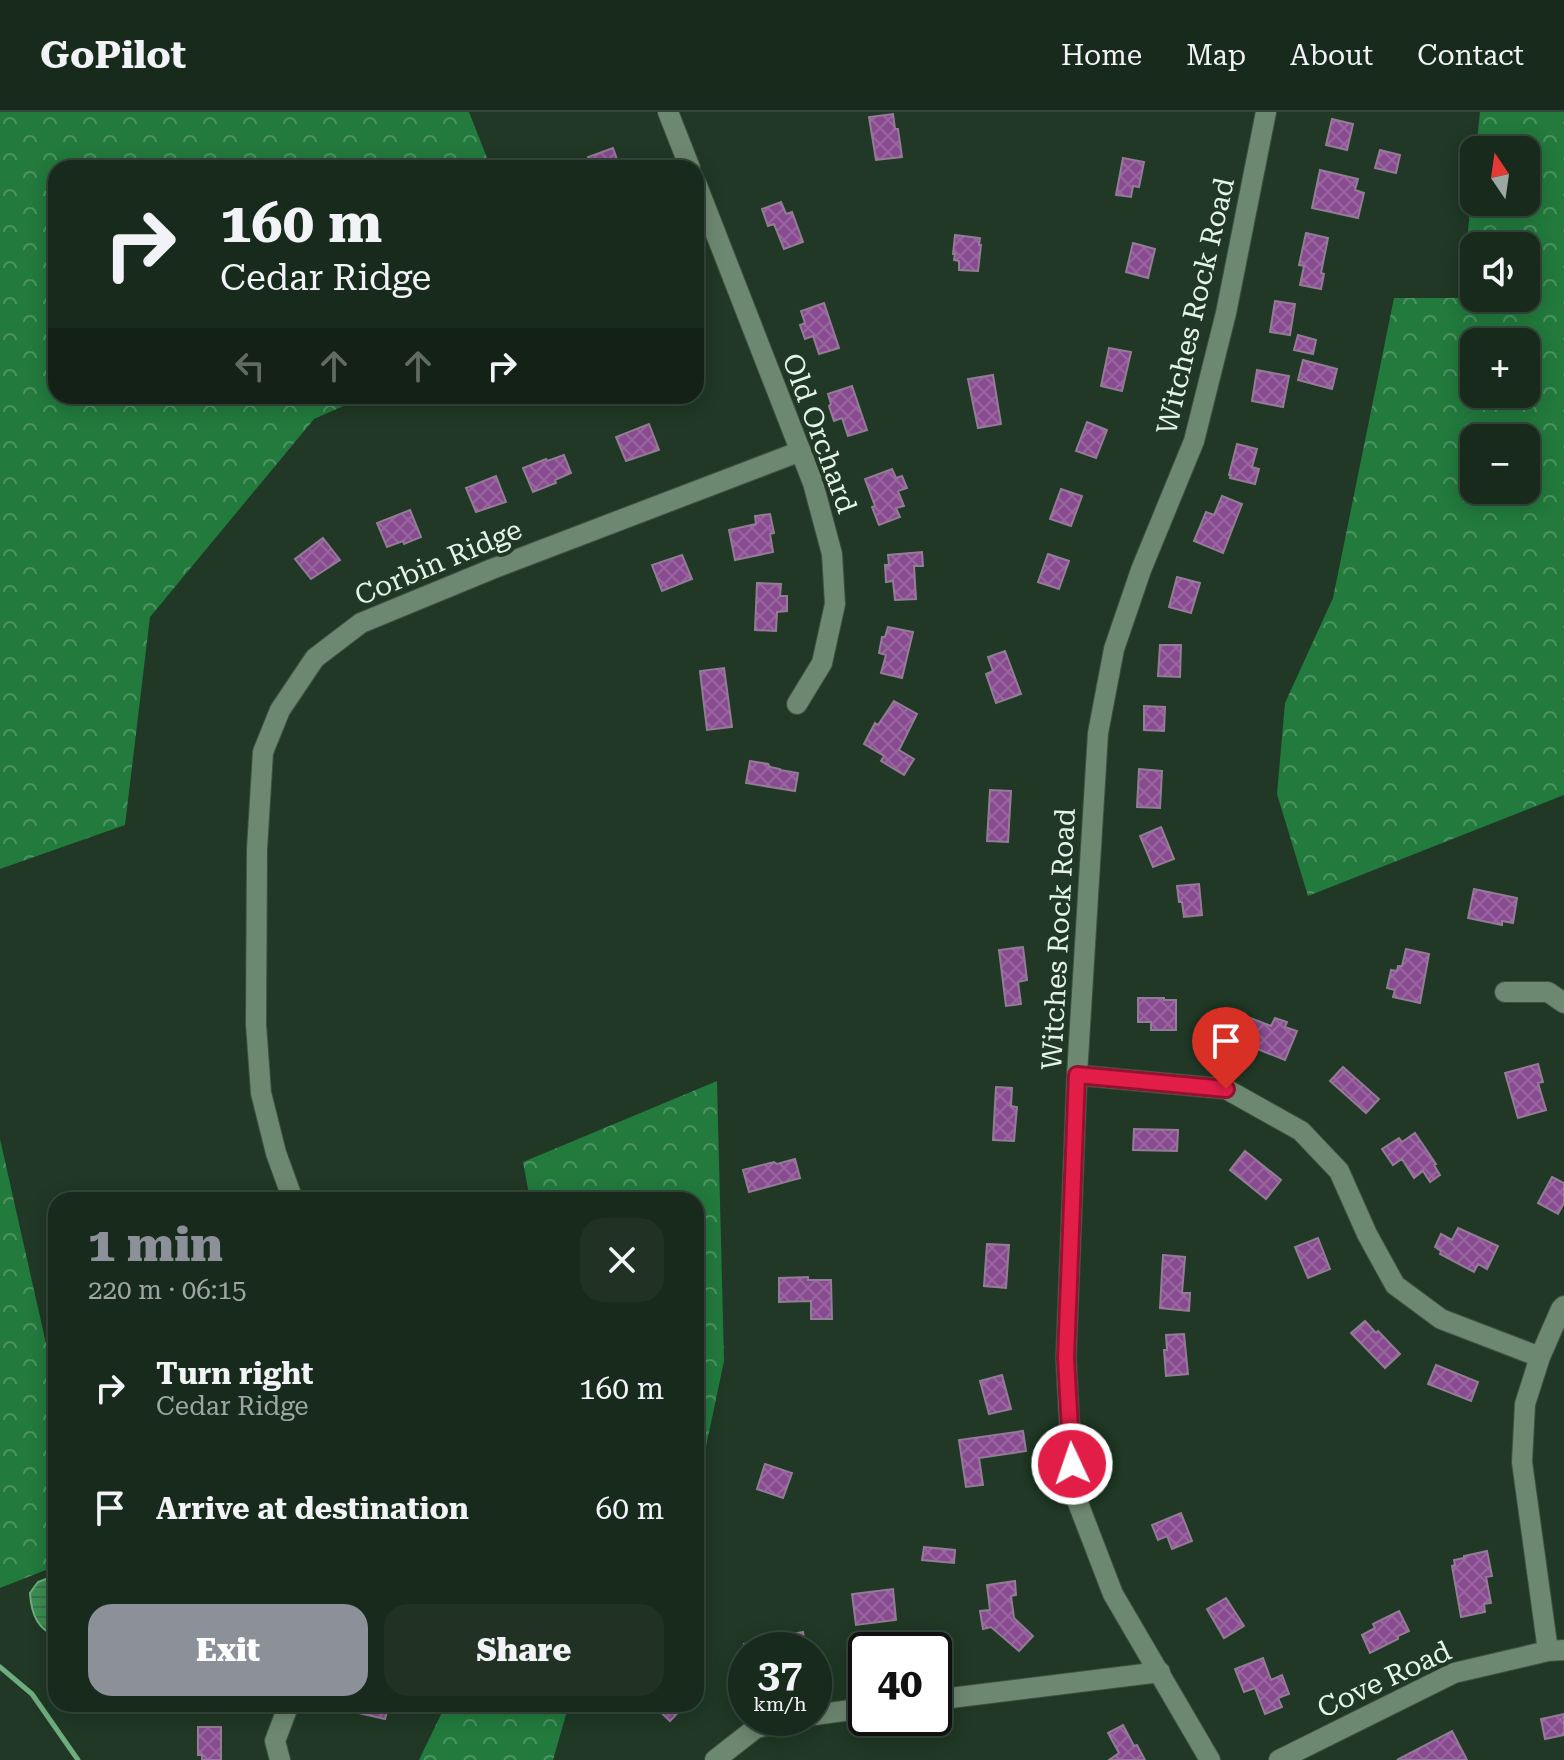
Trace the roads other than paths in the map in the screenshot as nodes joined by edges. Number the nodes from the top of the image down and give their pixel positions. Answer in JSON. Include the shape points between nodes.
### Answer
{"nodes":[{"id":1,"x":668,"y":112,"type":"edge"},
{"id":2,"x":1266,"y":112,"type":"edge"},
{"id":3,"x":687,"y":160,"type":"edge"},
{"id":4,"x":704,"y":203,"type":"edge"},
{"id":5,"x":801,"y":451,"type":"junction"},
{"id":6,"x":797,"y":704,"type":"dead end"},
{"id":7,"x":1505,"y":992,"type":"dead end"},
{"id":8,"x":1564,"y":1003,"type":"edge"},
{"id":9,"x":1077,"y":1075,"type":"junction"},
{"id":10,"x":290,"y":1192,"type":"edge"},
{"id":11,"x":1564,"y":1306,"type":"edge"},
{"id":12,"x":1540,"y":1357,"type":"junction"},
{"id":13,"x":1556,"y":1650,"type":"edge"},
{"id":14,"x":1160,"y":1672,"type":"junction"},
{"id":15,"x":952,"y":1698,"type":"edge"},
{"id":16,"x":286,"y":1712,"type":"edge"},
{"id":17,"x":746,"y":1736,"type":"edge"},
{"id":18,"x":280,"y":1760,"type":"edge"},
{"id":19,"x":715,"y":1760,"type":"edge"},
{"id":20,"x":1210,"y":1760,"type":"edge"},
{"id":21,"x":1279,"y":1760,"type":"edge"}],
"edges":[{"from":1,"to":3,"type":"street"},
{"from":2,"to":9,"type":"street","name":"Witches Rock Road","via":[[1194,441],[1114,649],[1098,733]]},
{"from":4,"to":5,"type":"street","name":"Old Orchard"},
{"from":5,"to":6,"type":"street","name":"Old Orchard","via":[[832,554],[835,604],[822,663]]},
{"from":5,"to":10,"type":"street","name":"Corbin Ridge","via":[[361,623],[315,658],[280,710],[263,752],[257,849],[261,1093]]},
{"from":7,"to":8,"type":"street","via":[[1548,992]]},
{"from":9,"to":12,"type":"street","via":[[1226,1089],[1301,1131],[1339,1171],[1395,1285],[1441,1319]]},
{"from":9,"to":14,"type":"street","name":"Witches Rock Road","via":[[1066,1358],[1073,1490],[1113,1594]]},
{"from":11,"to":12,"type":"street"},
{"from":12,"to":13,"type":"street","via":[[1525,1404],[1522,1462]]},
{"from":13,"to":21,"type":"street","name":"Cove Road","via":[[1454,1673]]},
{"from":14,"to":15,"type":"street"},
{"from":14,"to":20,"type":"street","name":"Witches Rock Road"},
{"from":16,"to":18,"type":"street","via":[[275,1741]]},
{"from":17,"to":19,"type":"street"}]}
